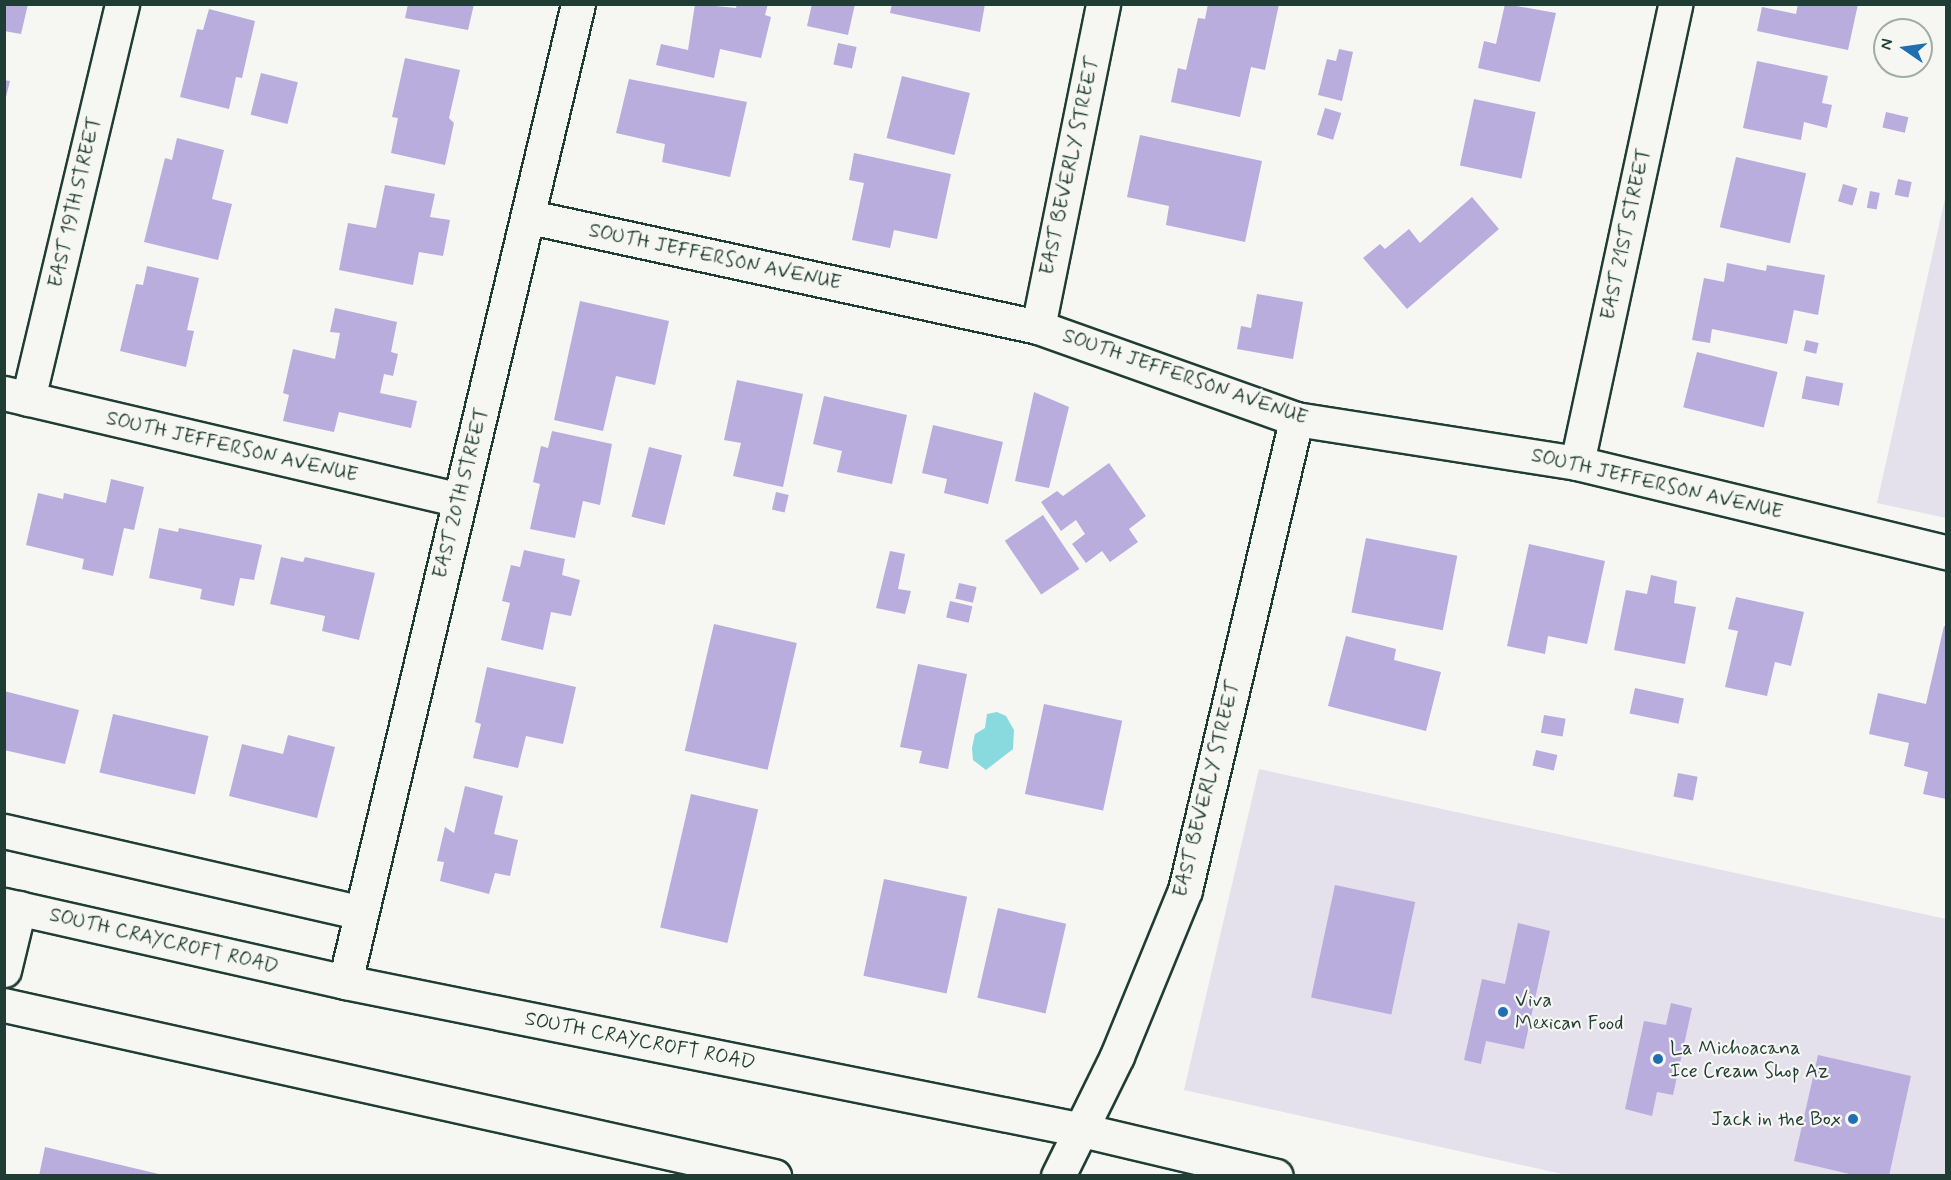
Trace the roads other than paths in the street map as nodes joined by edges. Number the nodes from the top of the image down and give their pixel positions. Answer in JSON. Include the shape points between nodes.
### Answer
{"nodes":[{"id":1,"x":122,"y":4,"type":"edge"},
{"id":2,"x":578,"y":4,"type":"edge"},
{"id":3,"x":1103,"y":4,"type":"edge"},
{"id":4,"x":1675,"y":4,"type":"edge"},
{"id":5,"x":530,"y":217,"type":"junction"},
{"id":6,"x":1038,"y":327,"type":"junction"},
{"id":7,"x":16,"y":396,"type":"edge"},
{"id":8,"x":1296,"y":419,"type":"junction"},
{"id":9,"x":1577,"y":463,"type":"junction"},
{"id":10,"x":460,"y":500,"type":"junction"},
{"id":11,"x":1947,"y":552,"type":"edge"},
{"id":12,"x":4,"y":831,"type":"edge"},
{"id":13,"x":12,"y":907,"type":"edge"},
{"id":14,"x":359,"y":912,"type":"junction"},
{"id":15,"x":4,"y":970,"type":"edge"},
{"id":16,"x":345,"y":982,"type":"junction"},
{"id":17,"x":4,"y":1005,"type":"edge"},
{"id":18,"x":1082,"y":1130,"type":"junction"},
{"id":19,"x":774,"y":1176,"type":"edge"},
{"id":20,"x":1058,"y":1176,"type":"edge"},
{"id":21,"x":1276,"y":1176,"type":"edge"}],
"edges":[{"from":1,"to":7,"type":"street","name":"EAST 19TH STREET"},
{"from":2,"to":5,"type":"street","name":"EAST 20TH STREET"},
{"from":3,"to":6,"type":"street","name":"EAST BEVERLY STREET"},
{"from":4,"to":9,"type":"street","name":"EAST 21ST STREET"},
{"from":5,"to":6,"type":"street","name":"SOUTH JEFFERSON AVENUE"},
{"from":5,"to":10,"type":"street","name":"EAST 20TH STREET"},
{"from":6,"to":8,"type":"street","name":"SOUTH JEFFERSON AVENUE"},
{"from":7,"to":10,"type":"street","name":"SOUTH JEFFERSON AVENUE"},
{"from":8,"to":9,"type":"street","name":"SOUTH JEFFERSON AVENUE"},
{"from":8,"to":18,"type":"street","name":"EAST BEVERLY STREET","via":[[1185,890]]},
{"from":9,"to":11,"type":"street","name":"SOUTH JEFFERSON AVENUE"},
{"from":10,"to":14,"type":"street","name":"EAST 20TH STREET"},
{"from":12,"to":14,"type":"street"},
{"from":13,"to":15,"type":"street"},
{"from":13,"to":16,"type":"street","name":"SOUTH CRAYCROFT ROAD"},
{"from":14,"to":16,"type":"street","name":"EAST 20TH STREET"},
{"from":16,"to":18,"type":"street","name":"SOUTH CRAYCROFT ROAD"},
{"from":17,"to":19,"type":"street"},
{"from":18,"to":20,"type":"street","name":"EAST BEVERLY STREET"},
{"from":18,"to":21,"type":"street","name":"SOUTH CRAYCROFT ROAD"}]}
